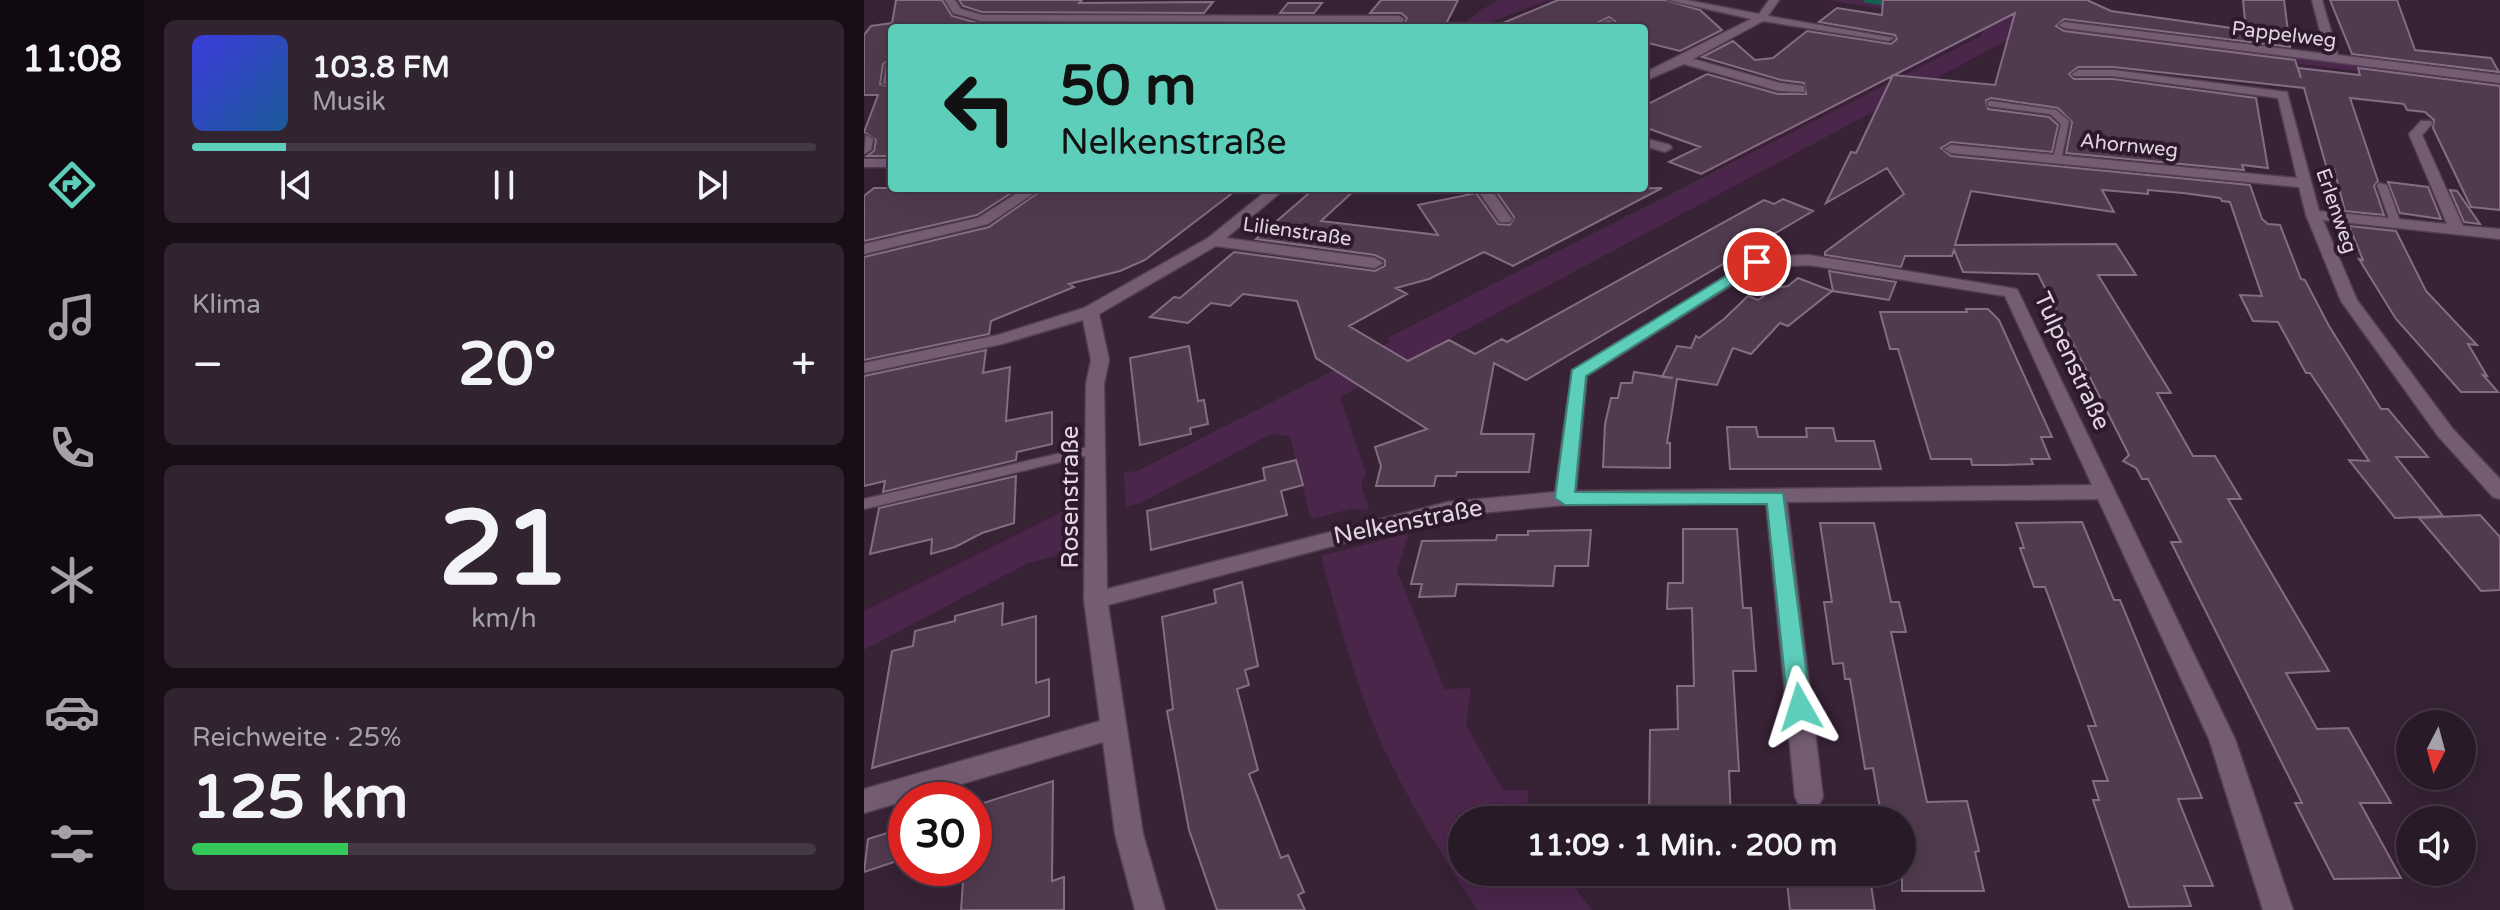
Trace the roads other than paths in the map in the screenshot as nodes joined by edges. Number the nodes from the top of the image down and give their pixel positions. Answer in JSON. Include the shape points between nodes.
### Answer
{"nodes":[{"id":1,"x":950,"y":0,"type":"edge"},
{"id":2,"x":1673,"y":0,"type":"edge"},
{"id":3,"x":1774,"y":0,"type":"edge"},
{"id":4,"x":2317,"y":0,"type":"edge"},
{"id":5,"x":1265,"y":2,"type":"dead end"},
{"id":6,"x":1762,"y":17,"type":"junction"},
{"id":7,"x":1250,"y":23,"type":"edge"},
{"id":8,"x":1396,"y":24,"type":"edge"},
{"id":9,"x":2064,"y":25,"type":"dead end"},
{"id":10,"x":1889,"y":38,"type":"dead end"},
{"id":11,"x":2333,"y":59,"type":"junction"},
{"id":12,"x":1683,"y":60,"type":"junction"},
{"id":13,"x":1648,"y":74,"type":"edge"},
{"id":14,"x":2078,"y":74,"type":"dead end"},
{"id":15,"x":2500,"y":79,"type":"edge"},
{"id":16,"x":1800,"y":89,"type":"dead end"},
{"id":17,"x":1991,"y":104,"type":"dead end"},
{"id":18,"x":2426,"y":124,"type":"dead end"},
{"id":19,"x":1648,"y":143,"type":"edge"},
{"id":20,"x":1665,"y":148,"type":"dead end"},
{"id":21,"x":1951,"y":149,"type":"dead end"},
{"id":22,"x":2058,"y":159,"type":"junction"},
{"id":23,"x":864,"y":163,"type":"edge"},
{"id":24,"x":888,"y":163,"type":"edge"},
{"id":25,"x":2303,"y":183,"type":"junction"},
{"id":26,"x":2382,"y":185,"type":"dead end"},
{"id":27,"x":1029,"y":192,"type":"edge"},
{"id":28,"x":1274,"y":192,"type":"edge"},
{"id":29,"x":1486,"y":192,"type":"edge"},
{"id":30,"x":2313,"y":215,"type":"junction"},
{"id":31,"x":1505,"y":219,"type":"dead end"},
{"id":32,"x":2396,"y":224,"type":"junction"},
{"id":33,"x":2457,"y":230,"type":"junction"},
{"id":34,"x":2500,"y":234,"type":"edge"},
{"id":35,"x":1213,"y":241,"type":"junction"},
{"id":36,"x":864,"y":249,"type":"edge"},
{"id":37,"x":1375,"y":263,"type":"dead end"},
{"id":38,"x":1090,"y":312,"type":"junction"},
{"id":39,"x":864,"y":368,"type":"edge"},
{"id":40,"x":1096,"y":449,"type":"junction"},
{"id":41,"x":2105,"y":492,"type":"junction"},
{"id":42,"x":2500,"y":492,"type":"edge"},
{"id":43,"x":1776,"y":497,"type":"junction"},
{"id":44,"x":1565,"y":498,"type":"junction"},
{"id":45,"x":864,"y":504,"type":"edge"},
{"id":46,"x":1096,"y":600,"type":"junction"},
{"id":47,"x":1113,"y":728,"type":"junction"},
{"id":48,"x":1809,"y":797,"type":"dead end"},
{"id":49,"x":864,"y":801,"type":"edge"},
{"id":50,"x":1150,"y":910,"type":"edge"},
{"id":51,"x":2278,"y":910,"type":"edge"}],
"edges":[{"from":1,"to":7,"type":"street","via":[[957,11],[981,18]]},
{"from":2,"to":6,"type":"street"},
{"from":3,"to":6,"type":"street"},
{"from":4,"to":11,"type":"street"},
{"from":5,"to":7,"type":"street"},
{"from":6,"to":10,"type":"street"},
{"from":6,"to":12,"type":"street"},
{"from":7,"to":8,"type":"street","via":[[1399,19]]},
{"from":9,"to":11,"type":"street","name":"Pappelweg"},
{"from":11,"to":15,"type":"street","name":"Pappelweg"},
{"from":12,"to":13,"type":"street"},
{"from":12,"to":16,"type":"street"},
{"from":14,"to":25,"type":"street","name":"Erlenweg","via":[[2113,73],[2283,95]]},
{"from":17,"to":22,"type":"lane","via":[[2053,112],[2066,123]]},
{"from":18,"to":33,"type":"street","via":[[2415,134]]},
{"from":19,"to":20,"type":"street"},
{"from":21,"to":22,"type":"street","name":"Ahornweg"},
{"from":22,"to":25,"type":"street","name":"Ahornweg"},
{"from":23,"to":24,"type":"street"},
{"from":25,"to":30,"type":"street","name":"Erlenweg"},
{"from":26,"to":32,"type":"lane"},
{"from":27,"to":36,"type":"street","via":[[983,221]]},
{"from":28,"to":35,"type":"street","name":"Lilienstraße"},
{"from":29,"to":31,"type":"street"},
{"from":30,"to":32,"type":"street"},
{"from":30,"to":42,"type":"street","name":"Erlenweg","via":[[2349,301],[2445,432]]},
{"from":32,"to":33,"type":"street"},
{"from":33,"to":34,"type":"street"},
{"from":35,"to":37,"type":"street","name":"Lilienstraße"},
{"from":35,"to":38,"type":"street","name":"Lilienstraße"},
{"from":38,"to":39,"type":"street","via":[[1002,339]]},
{"from":38,"to":40,"type":"street","name":"Rosenstraße","via":[[1100,360]]},
{"from":40,"to":45,"type":"lane"},
{"from":40,"to":46,"type":"street","name":"Rosenstraße"},
{"from":41,"to":43,"type":"street","name":"Nelkenstraße"},
{"from":41,"to":44,"type":"street","name":"Tulpenstraße","via":[[2011,292],[1809,260],[1757,262],[1578,374]]},
{"from":41,"to":51,"type":"street","name":"Tulpenstraße","via":[[2222,739]]},
{"from":43,"to":44,"type":"street","name":"Nelkenstraße"},
{"from":43,"to":48,"type":"street"},
{"from":44,"to":46,"type":"street","name":"Nelkenstraße","via":[[1448,509]]},
{"from":46,"to":47,"type":"street","name":"Rosenstraße"},
{"from":47,"to":49,"type":"street"},
{"from":47,"to":50,"type":"street","name":"Rosenstraße","via":[[1129,834]]}]}
